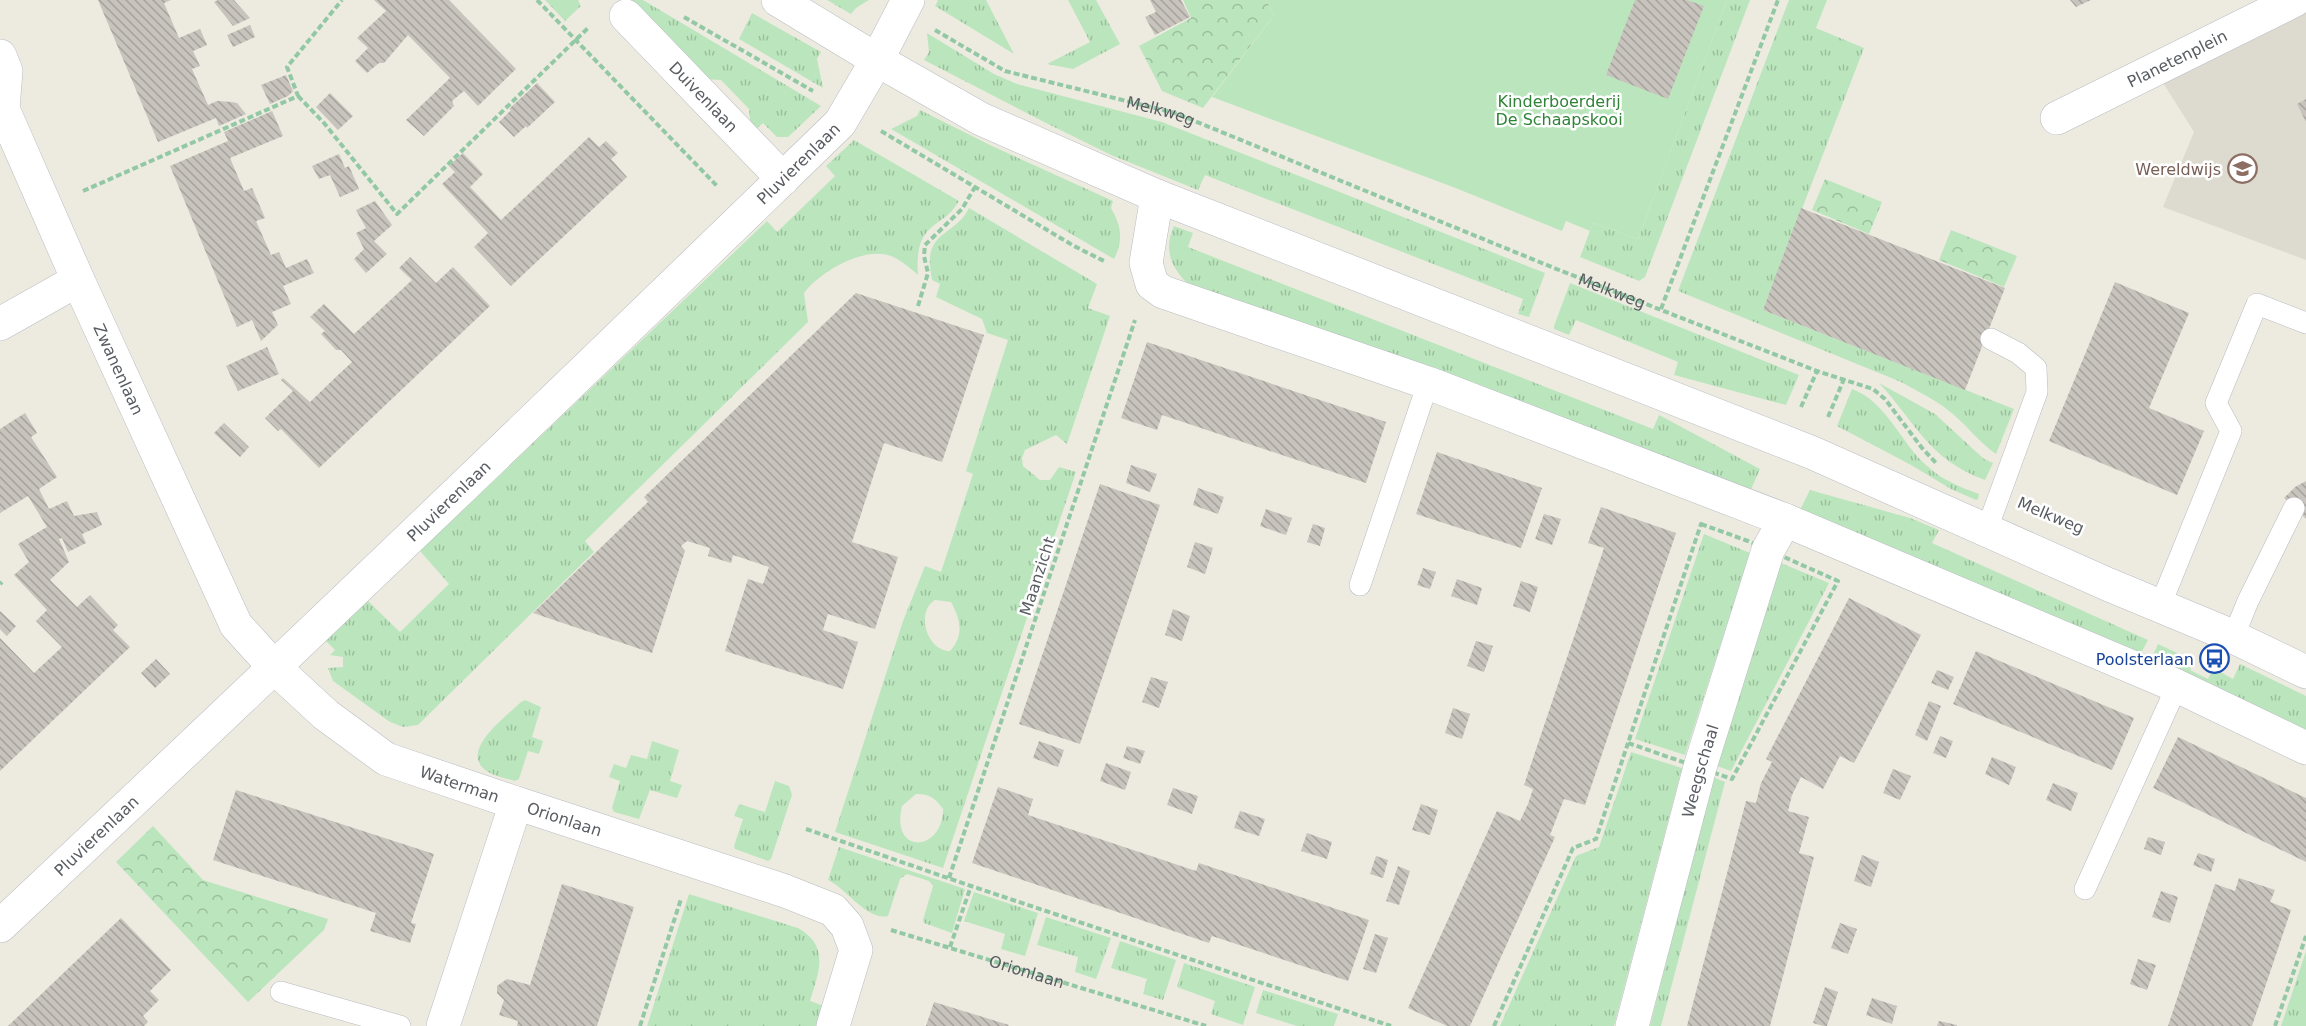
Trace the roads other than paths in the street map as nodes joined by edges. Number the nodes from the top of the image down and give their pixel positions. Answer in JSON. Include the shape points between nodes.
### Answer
{"nodes":[{"id":1,"x":778,"y":0,"type":"edge"},
{"id":2,"x":2295,"y":0,"type":"edge"},
{"id":3,"x":905,"y":5,"type":"edge"},
{"id":4,"x":626,"y":16,"type":"road end"},
{"id":5,"x":0,"y":56,"type":"edge"},
{"id":6,"x":877,"y":60,"type":"junction"},
{"id":7,"x":2057,"y":118,"type":"dead end"},
{"id":8,"x":783,"y":179,"type":"junction"},
{"id":9,"x":1157,"y":196,"type":"junction"},
{"id":10,"x":78,"y":280,"type":"junction"},
{"id":11,"x":2306,"y":322,"type":"edge"},
{"id":12,"x":0,"y":324,"type":"edge"},
{"id":13,"x":1991,"y":339,"type":"dead end"},
{"id":14,"x":1428,"y":383,"type":"junction"},
{"id":15,"x":2294,"y":508,"type":"dead end"},
{"id":16,"x":1785,"y":520,"type":"junction"},
{"id":17,"x":1987,"y":529,"type":"junction"},
{"id":18,"x":1360,"y":585,"type":"dead end"},
{"id":19,"x":2160,"y":606,"type":"junction"},
{"id":20,"x":2233,"y":638,"type":"junction"},
{"id":21,"x":275,"y":668,"type":"junction"},
{"id":22,"x":2306,"y":672,"type":"edge"},
{"id":23,"x":2177,"y":686,"type":"junction"},
{"id":24,"x":2306,"y":748,"type":"edge"},
{"id":25,"x":516,"y":802,"type":"junction"},
{"id":26,"x":2085,"y":889,"type":"dead end"},
{"id":27,"x":0,"y":926,"type":"edge"},
{"id":28,"x":281,"y":992,"type":"dead end"},
{"id":29,"x":400,"y":1026,"type":"edge"},
{"id":30,"x":443,"y":1026,"type":"edge"},
{"id":31,"x":833,"y":1026,"type":"edge"},
{"id":32,"x":1632,"y":1026,"type":"edge"}],
"edges":[{"from":1,"to":6,"type":"street"},
{"from":2,"to":7,"type":"street","name":"Planetenplein"},
{"from":3,"to":6,"type":"street","name":"Pluvierenlaan"},
{"from":4,"to":8,"type":"street","name":"Duivenlaan"},
{"from":5,"to":10,"type":"street","name":"Zwanenlaan","via":[[6,71],[3,109]]},
{"from":6,"to":8,"type":"street","name":"Pluvierenlaan","via":[[840,123]]},
{"from":6,"to":9,"type":"street","via":[[981,119]]},
{"from":8,"to":21,"type":"street","name":"Pluvierenlaan"},
{"from":9,"to":14,"type":"street","via":[[1146,263],[1152,284],[1163,292]]},
{"from":9,"to":17,"type":"street","via":[[1813,453]]},
{"from":10,"to":12,"type":"street"},
{"from":10,"to":21,"type":"street","name":"Zwanenlaan","via":[[236,625]]},
{"from":11,"to":19,"type":"lane","via":[[2258,304],[2216,403],[2231,431]]},
{"from":13,"to":17,"type":"lane","via":[[2036,368],[2037,393]]},
{"from":14,"to":16,"type":"street"},
{"from":14,"to":18,"type":"lane"},
{"from":15,"to":20,"type":"lane"},
{"from":16,"to":23,"type":"street"},
{"from":16,"to":32,"type":"street","name":"Weegschaal","via":[[1768,550],[1700,767]]},
{"from":17,"to":19,"type":"street"},
{"from":19,"to":20,"type":"street"},
{"from":20,"to":22,"type":"street"},
{"from":21,"to":25,"type":"street","name":"Waterman","via":[[326,715],[386,759]]},
{"from":21,"to":27,"type":"street","name":"Pluvierenlaan"},
{"from":23,"to":24,"type":"street"},
{"from":23,"to":26,"type":"lane"},
{"from":25,"to":30,"type":"street","name":"Waterman"},
{"from":25,"to":31,"type":"street","name":"Orionlaan","via":[[833,910],[847,926],[856,950]]},
{"from":28,"to":29,"type":"lane"}]}
